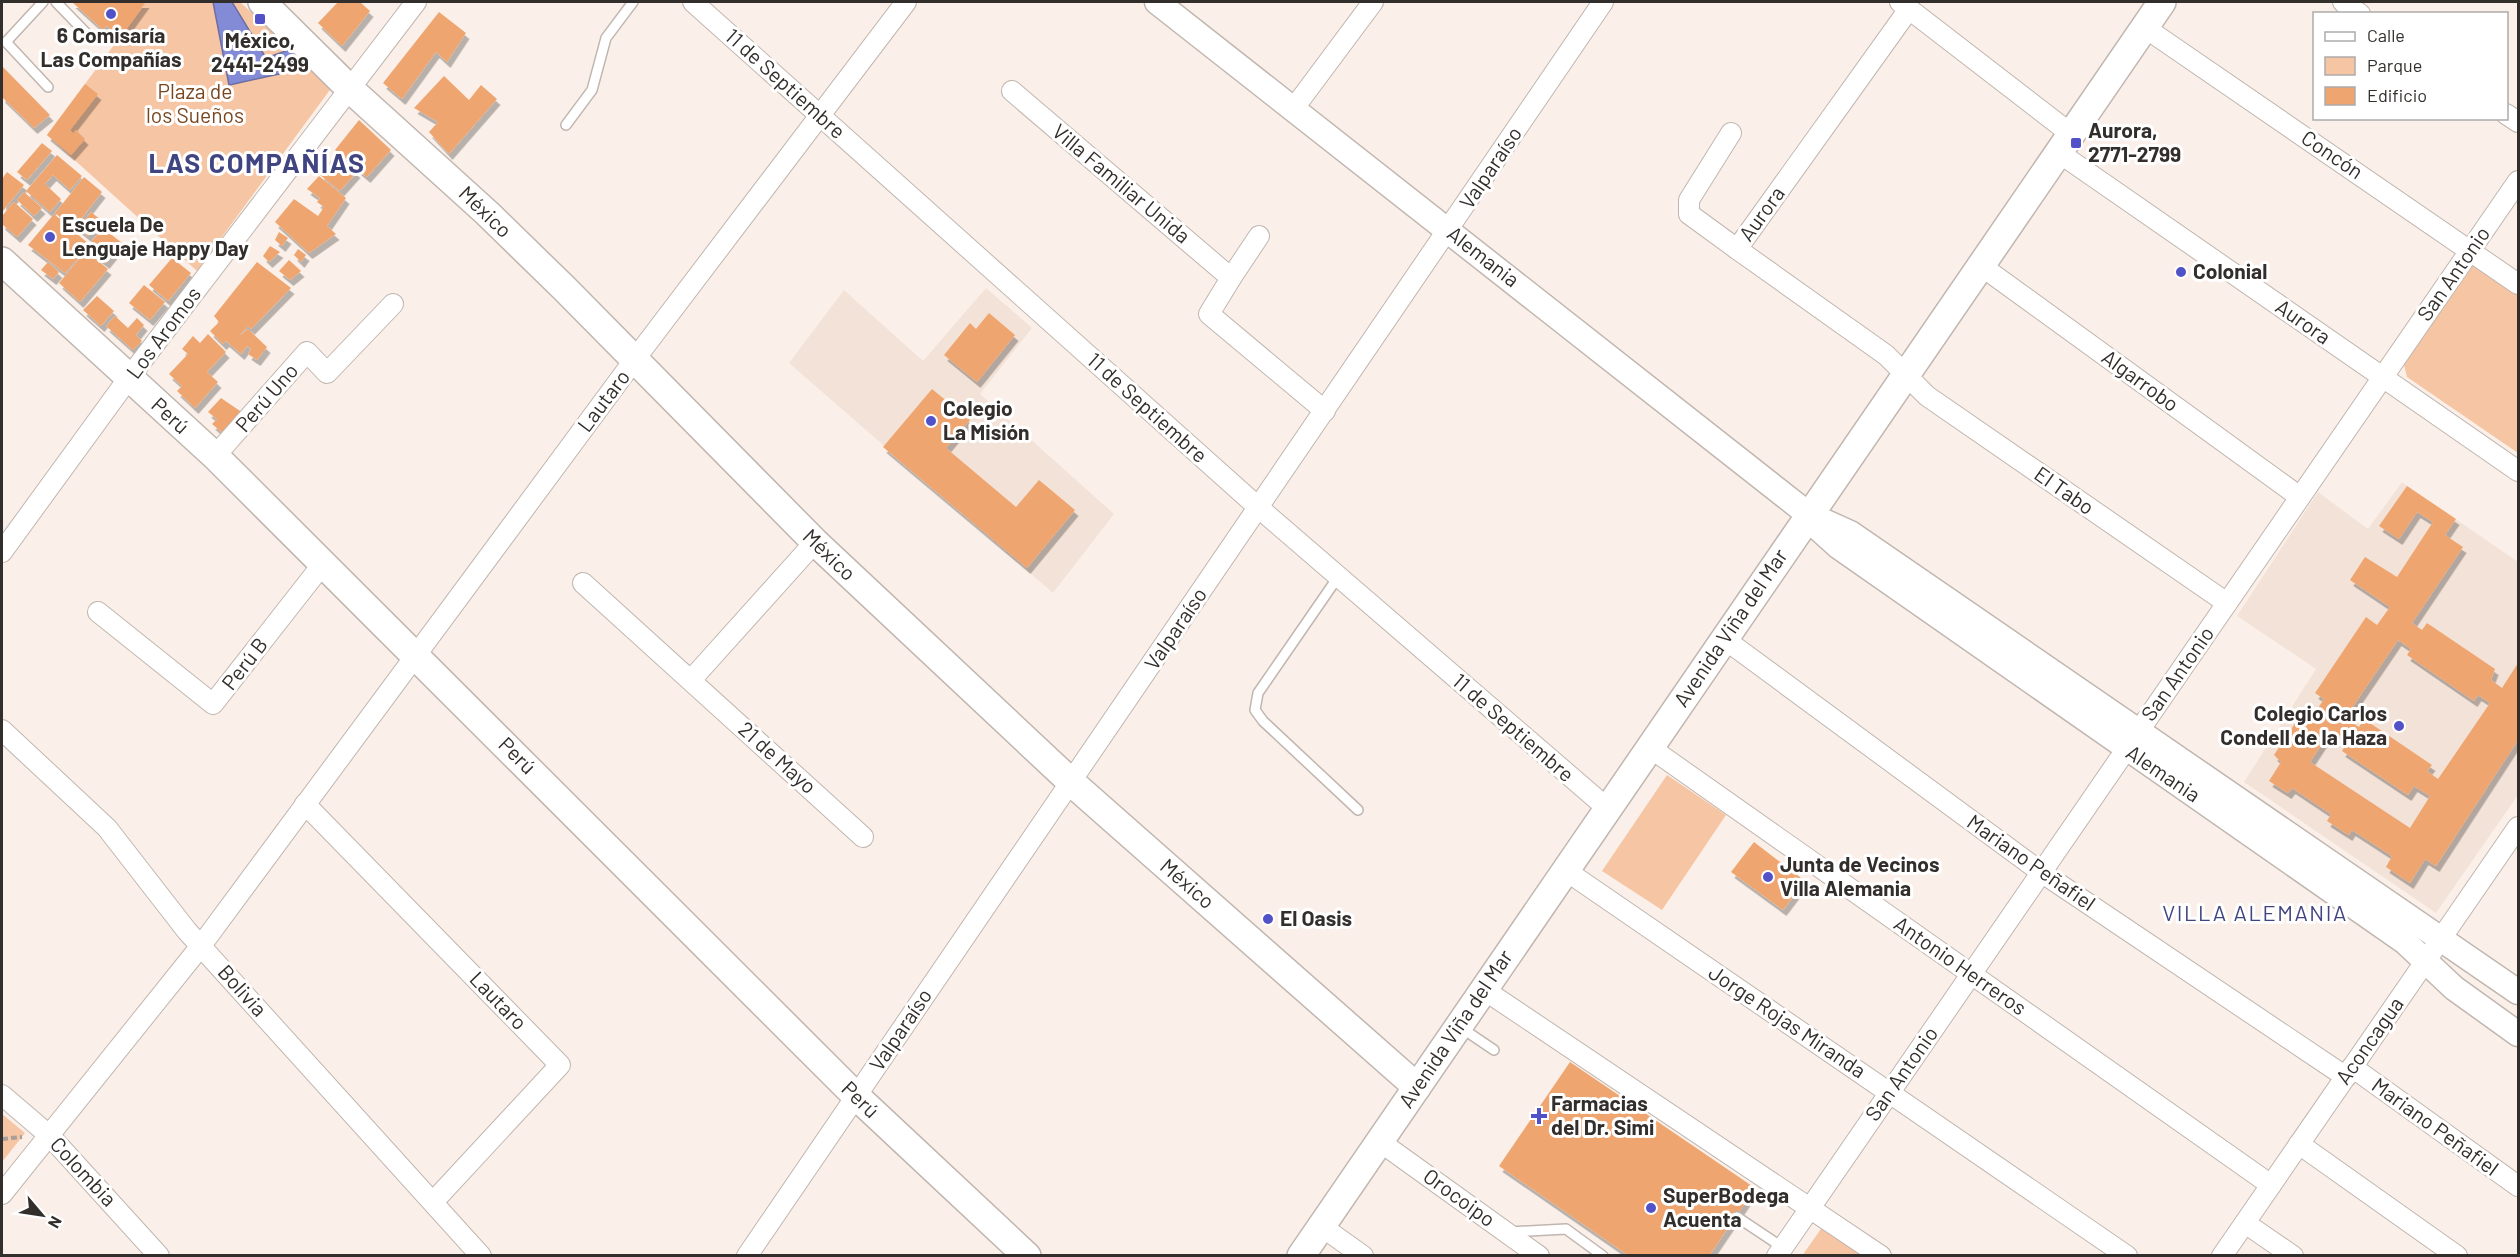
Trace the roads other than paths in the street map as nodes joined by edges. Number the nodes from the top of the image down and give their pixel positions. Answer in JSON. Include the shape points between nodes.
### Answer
{"nodes":[{"id":1,"x":43,"y":2,"type":"edge"},
{"id":2,"x":56,"y":2,"type":"edge"},
{"id":3,"x":262,"y":2,"type":"edge"},
{"id":4,"x":416,"y":2,"type":"edge"},
{"id":5,"x":633,"y":2,"type":"edge"},
{"id":6,"x":693,"y":2,"type":"edge"},
{"id":7,"x":906,"y":2,"type":"edge"},
{"id":8,"x":1157,"y":2,"type":"edge"},
{"id":9,"x":1373,"y":2,"type":"edge"},
{"id":10,"x":1603,"y":2,"type":"edge"},
{"id":11,"x":2162,"y":2,"type":"edge"},
{"id":12,"x":2343,"y":2,"type":"edge"},
{"id":13,"x":1904,"y":5,"type":"edge"},
{"id":14,"x":2357,"y":12,"type":"edge"},
{"id":15,"x":2144,"y":27,"type":"junction"},
{"id":16,"x":88,"y":35,"type":"dead end"},
{"id":17,"x":48,"y":87,"type":"dead end"},
{"id":18,"x":350,"y":89,"type":"junction"},
{"id":19,"x":1012,"y":91,"type":"dead end"},
{"id":20,"x":1294,"y":108,"type":"junction"},
{"id":21,"x":820,"y":117,"type":"junction"},
{"id":22,"x":566,"y":125,"type":"dead end"},
{"id":23,"x":1731,"y":133,"type":"dead end"},
{"id":24,"x":2064,"y":143,"type":"junction"},
{"id":25,"x":2518,"y":181,"type":"edge"},
{"id":26,"x":1449,"y":230,"type":"junction"},
{"id":27,"x":1259,"y":236,"type":"dead end"},
{"id":28,"x":1737,"y":249,"type":"junction"},
{"id":29,"x":2471,"y":250,"type":"junction"},
{"id":30,"x":2,"y":261,"type":"edge"},
{"id":31,"x":1980,"y":265,"type":"junction"},
{"id":32,"x":1231,"y":278,"type":"junction"},
{"id":33,"x":2518,"y":284,"type":"edge"},
{"id":34,"x":393,"y":304,"type":"dead end"},
{"id":35,"x":635,"y":359,"type":"junction"},
{"id":36,"x":1904,"y":374,"type":"junction"},
{"id":37,"x":2383,"y":377,"type":"junction"},
{"id":38,"x":128,"y":379,"type":"junction"},
{"id":39,"x":1325,"y":411,"type":"junction"},
{"id":40,"x":215,"y":456,"type":"junction"},
{"id":41,"x":2518,"y":471,"type":"edge"},
{"id":42,"x":2301,"y":497,"type":"junction"},
{"id":43,"x":1259,"y":508,"type":"junction"},
{"id":44,"x":1808,"y":514,"type":"junction"},
{"id":45,"x":815,"y":542,"type":"junction"},
{"id":46,"x":2,"y":552,"type":"edge"},
{"id":47,"x":322,"y":565,"type":"junction"},
{"id":48,"x":1338,"y":577,"type":"junction"},
{"id":49,"x":583,"y":583,"type":"dead end"},
{"id":50,"x":2227,"y":603,"type":"junction"},
{"id":51,"x":98,"y":612,"type":"dead end"},
{"id":52,"x":1723,"y":638,"type":"junction"},
{"id":53,"x":416,"y":654,"type":"junction"},
{"id":54,"x":691,"y":680,"type":"junction"},
{"id":55,"x":2,"y":730,"type":"edge"},
{"id":56,"x":2133,"y":740,"type":"junction"},
{"id":57,"x":1649,"y":747,"type":"junction"},
{"id":58,"x":1071,"y":782,"type":"junction"},
{"id":59,"x":305,"y":804,"type":"junction"},
{"id":60,"x":1607,"y":808,"type":"junction"},
{"id":61,"x":1358,"y":810,"type":"dead end"},
{"id":62,"x":2518,"y":827,"type":"edge"},
{"id":63,"x":863,"y":837,"type":"dead end"},
{"id":64,"x":1565,"y":870,"type":"junction"},
{"id":65,"x":2041,"y":872,"type":"junction"},
{"id":66,"x":2442,"y":938,"type":"junction"},
{"id":67,"x":200,"y":947,"type":"junction"},
{"id":68,"x":2425,"y":962,"type":"junction"},
{"id":69,"x":1971,"y":974,"type":"junction"},
{"id":70,"x":1484,"y":989,"type":"junction"},
{"id":71,"x":2518,"y":992,"type":"edge"},
{"id":72,"x":1458,"y":1025,"type":"junction"},
{"id":73,"x":2518,"y":1034,"type":"edge"},
{"id":74,"x":1494,"y":1050,"type":"dead end"},
{"id":75,"x":2349,"y":1072,"type":"junction"},
{"id":76,"x":1416,"y":1087,"type":"junction"},
{"id":77,"x":1889,"y":1092,"type":"junction"},
{"id":78,"x":2,"y":1095,"type":"edge"},
{"id":79,"x":856,"y":1096,"type":"junction"},
{"id":80,"x":50,"y":1136,"type":"junction"},
{"id":81,"x":1379,"y":1141,"type":"junction"},
{"id":82,"x":2299,"y":1144,"type":"junction"},
{"id":83,"x":2271,"y":1185,"type":"junction"},
{"id":84,"x":2518,"y":1186,"type":"edge"},
{"id":85,"x":2,"y":1194,"type":"edge"},
{"id":86,"x":433,"y":1202,"type":"junction"},
{"id":87,"x":1810,"y":1207,"type":"junction"},
{"id":88,"x":1737,"y":1217,"type":"dead end"},
{"id":89,"x":2245,"y":1223,"type":"junction"},
{"id":90,"x":1321,"y":1226,"type":"junction"},
{"id":91,"x":1507,"y":1232,"type":"junction"},
{"id":92,"x":1779,"y":1251,"type":"edge"},
{"id":93,"x":159,"y":1256,"type":"edge"},
{"id":94,"x":481,"y":1256,"type":"edge"},
{"id":95,"x":747,"y":1256,"type":"edge"},
{"id":96,"x":1027,"y":1256,"type":"edge"},
{"id":97,"x":1301,"y":1256,"type":"edge"},
{"id":98,"x":1363,"y":1256,"type":"edge"},
{"id":99,"x":1539,"y":1256,"type":"edge"},
{"id":100,"x":1603,"y":1256,"type":"edge"},
{"id":101,"x":1881,"y":1256,"type":"edge"},
{"id":102,"x":2127,"y":1256,"type":"edge"},
{"id":103,"x":2222,"y":1256,"type":"edge"},
{"id":104,"x":2293,"y":1256,"type":"edge"},
{"id":105,"x":2457,"y":1256,"type":"edge"}],
"edges":[{"from":1,"to":17,"type":"lane","via":[[6,42]]},
{"from":2,"to":16,"type":"lane"},
{"from":3,"to":18,"type":"main road","name":"México"},
{"from":4,"to":18,"type":"street","name":"Los Aromos"},
{"from":5,"to":22,"type":"lane","via":[[606,38],[591,90]]},
{"from":6,"to":21,"type":"street","name":"11 de Septiembre"},
{"from":7,"to":21,"type":"street","name":"Lautaro"},
{"from":8,"to":20,"type":"street","name":"Alemania"},
{"from":9,"to":20,"type":"street"},
{"from":10,"to":26,"type":"street","name":"Valparaíso"},
{"from":11,"to":15,"type":"main road","name":"Avenida Viña del Mar"},
{"from":12,"to":14,"type":"street"},
{"from":13,"to":24,"type":"street","name":"Aurora"},
{"from":13,"to":28,"type":"street","name":"Aurora"},
{"from":15,"to":24,"type":"main road","name":"Avenida Viña del Mar"},
{"from":15,"to":29,"type":"street","name":"Concón"},
{"from":18,"to":35,"type":"main road","name":"México","via":[[487,213]]},
{"from":18,"to":38,"type":"street","name":"Los Aromos"},
{"from":19,"to":32,"type":"street","name":"Villa Familiar Unida"},
{"from":20,"to":26,"type":"street","name":"Alemania"},
{"from":21,"to":35,"type":"street","name":"Lautaro"},
{"from":21,"to":43,"type":"street","name":"11 de Septiembre"},
{"from":23,"to":28,"type":"street","via":[[1689,200],[1688,208],[1689,214]]},
{"from":24,"to":31,"type":"main road","name":"Avenida Viña del Mar"},
{"from":24,"to":37,"type":"street","name":"Aurora"},
{"from":25,"to":29,"type":"street","name":"San Antonio"},
{"from":26,"to":39,"type":"street","name":"Valparaíso"},
{"from":26,"to":44,"type":"street","name":"Alemania"},
{"from":27,"to":32,"type":"street"},
{"from":28,"to":36,"type":"street","name":"Aurora","via":[[1886,355]]},
{"from":29,"to":33,"type":"street","name":"Concón"},
{"from":29,"to":37,"type":"street","name":"San Antonio"},
{"from":30,"to":38,"type":"main road","name":"Perú"},
{"from":31,"to":36,"type":"main road","name":"Avenida Viña del Mar"},
{"from":31,"to":42,"type":"street","name":"Algarrobo"},
{"from":32,"to":39,"type":"street","via":[[1209,314]]},
{"from":34,"to":40,"type":"street","name":"Perú Uno","via":[[327,373],[307,352]]},
{"from":35,"to":45,"type":"main road","name":"México"},
{"from":35,"to":53,"type":"street","name":"Lautaro"},
{"from":36,"to":44,"type":"main road","name":"Avenida Viña del Mar"},
{"from":36,"to":50,"type":"street","name":"El Tabo","via":[[1927,396]]},
{"from":37,"to":41,"type":"street","name":"Aurora"},
{"from":37,"to":42,"type":"street","name":"San Antonio"},
{"from":38,"to":40,"type":"main road","name":"Perú"},
{"from":38,"to":46,"type":"street","name":"Los Aromos"},
{"from":39,"to":43,"type":"street","name":"Valparaíso"},
{"from":40,"to":47,"type":"main road","name":"Perú"},
{"from":42,"to":50,"type":"street","name":"San Antonio"},
{"from":43,"to":48,"type":"street","name":"11 de Septiembre"},
{"from":43,"to":58,"type":"street","name":"Valparaíso"},
{"from":44,"to":52,"type":"main road","name":"Avenida Viña del Mar"},
{"from":44,"to":56,"type":"street","name":"Alemania","via":[[1839,547]]},
{"from":45,"to":54,"type":"street"},
{"from":45,"to":58,"type":"main road","name":"México"},
{"from":47,"to":51,"type":"street","name":"Perú B","via":[[213,704]]},
{"from":47,"to":53,"type":"main road","name":"Perú"},
{"from":48,"to":60,"type":"street","name":"11 de Septiembre"},
{"from":48,"to":61,"type":"lane","via":[[1258,693],[1255,710]]},
{"from":49,"to":54,"type":"street","name":"21 de Mayo"},
{"from":50,"to":56,"type":"street","name":"San Antonio"},
{"from":52,"to":57,"type":"main road","name":"Avenida Viña del Mar"},
{"from":52,"to":65,"type":"street","name":"Mariano Peñafiel"},
{"from":53,"to":59,"type":"street","name":"Lautaro"},
{"from":53,"to":79,"type":"main road","name":"Perú"},
{"from":54,"to":63,"type":"street","name":"21 de Mayo"},
{"from":55,"to":67,"type":"street","name":"Bolivia","via":[[107,828]]},
{"from":56,"to":65,"type":"street","name":"San Antonio"},
{"from":56,"to":66,"type":"street","name":"Alemania"},
{"from":56,"to":68,"type":"street","name":"Alemania","via":[[2405,942]]},
{"from":57,"to":60,"type":"main road","name":"Avenida Viña del Mar"},
{"from":57,"to":69,"type":"street","name":"Antonio Herreros"},
{"from":58,"to":76,"type":"main road","name":"México"},
{"from":58,"to":79,"type":"street","name":"Valparaíso"},
{"from":59,"to":67,"type":"street","name":"Lautaro"},
{"from":59,"to":86,"type":"street","name":"Lautaro","via":[[560,1065]]},
{"from":60,"to":64,"type":"main road","name":"Avenida Viña del Mar"},
{"from":62,"to":66,"type":"street","name":"Aconcagua"},
{"from":64,"to":70,"type":"main road","name":"Avenida Viña del Mar"},
{"from":64,"to":77,"type":"street","name":"Jorge Rojas Miranda"},
{"from":65,"to":69,"type":"street","name":"San Antonio"},
{"from":65,"to":75,"type":"street","name":"Mariano Peñafiel"},
{"from":66,"to":68,"type":"street","name":"Aconcagua"},
{"from":66,"to":71,"type":"street","name":"Alemania"},
{"from":67,"to":80,"type":"street","name":"Lautaro"},
{"from":67,"to":86,"type":"street","name":"Bolivia"},
{"from":68,"to":73,"type":"street","name":"Alemania"},
{"from":68,"to":75,"type":"street","name":"Aconcagua"},
{"from":69,"to":77,"type":"street","name":"San Antonio"},
{"from":69,"to":83,"type":"street","name":"Antonio Herreros"},
{"from":70,"to":72,"type":"main road","name":"Avenida Viña del Mar"},
{"from":70,"to":87,"type":"street"},
{"from":72,"to":74,"type":"lane"},
{"from":72,"to":76,"type":"main road","name":"Avenida Viña del Mar"},
{"from":75,"to":82,"type":"street","name":"Aconcagua"},
{"from":75,"to":84,"type":"street","name":"Mariano Peñafiel"},
{"from":76,"to":81,"type":"main road","name":"Avenida Viña del Mar"},
{"from":77,"to":87,"type":"street","name":"San Antonio"},
{"from":77,"to":102,"type":"street","name":"Jorge Rojas Miranda"},
{"from":78,"to":80,"type":"street","name":"Colombia"},
{"from":79,"to":95,"type":"street","name":"Valparaíso"},
{"from":79,"to":96,"type":"main road","name":"Perú"},
{"from":80,"to":85,"type":"street","name":"Lautaro"},
{"from":80,"to":93,"type":"street","name":"Colombia"},
{"from":81,"to":90,"type":"main road","name":"Avenida Viña del Mar"},
{"from":81,"to":91,"type":"street","name":"Orocoipo"},
{"from":82,"to":83,"type":"street","name":"Aconcagua"},
{"from":82,"to":105,"type":"street"},
{"from":83,"to":89,"type":"street","name":"Aconcagua"},
{"from":86,"to":94,"type":"street","name":"Bolivia"},
{"from":87,"to":92,"type":"street","name":"San Antonio"},
{"from":87,"to":101,"type":"street"},
{"from":88,"to":92,"type":"lane"},
{"from":89,"to":103,"type":"street","name":"Aconcagua"},
{"from":89,"to":104,"type":"street"},
{"from":90,"to":97,"type":"main road","name":"Avenida Viña del Mar"},
{"from":90,"to":98,"type":"street"},
{"from":91,"to":99,"type":"street","name":"Orocoipo"},
{"from":91,"to":100,"type":"lane","via":[[1566,1229]]}]}
